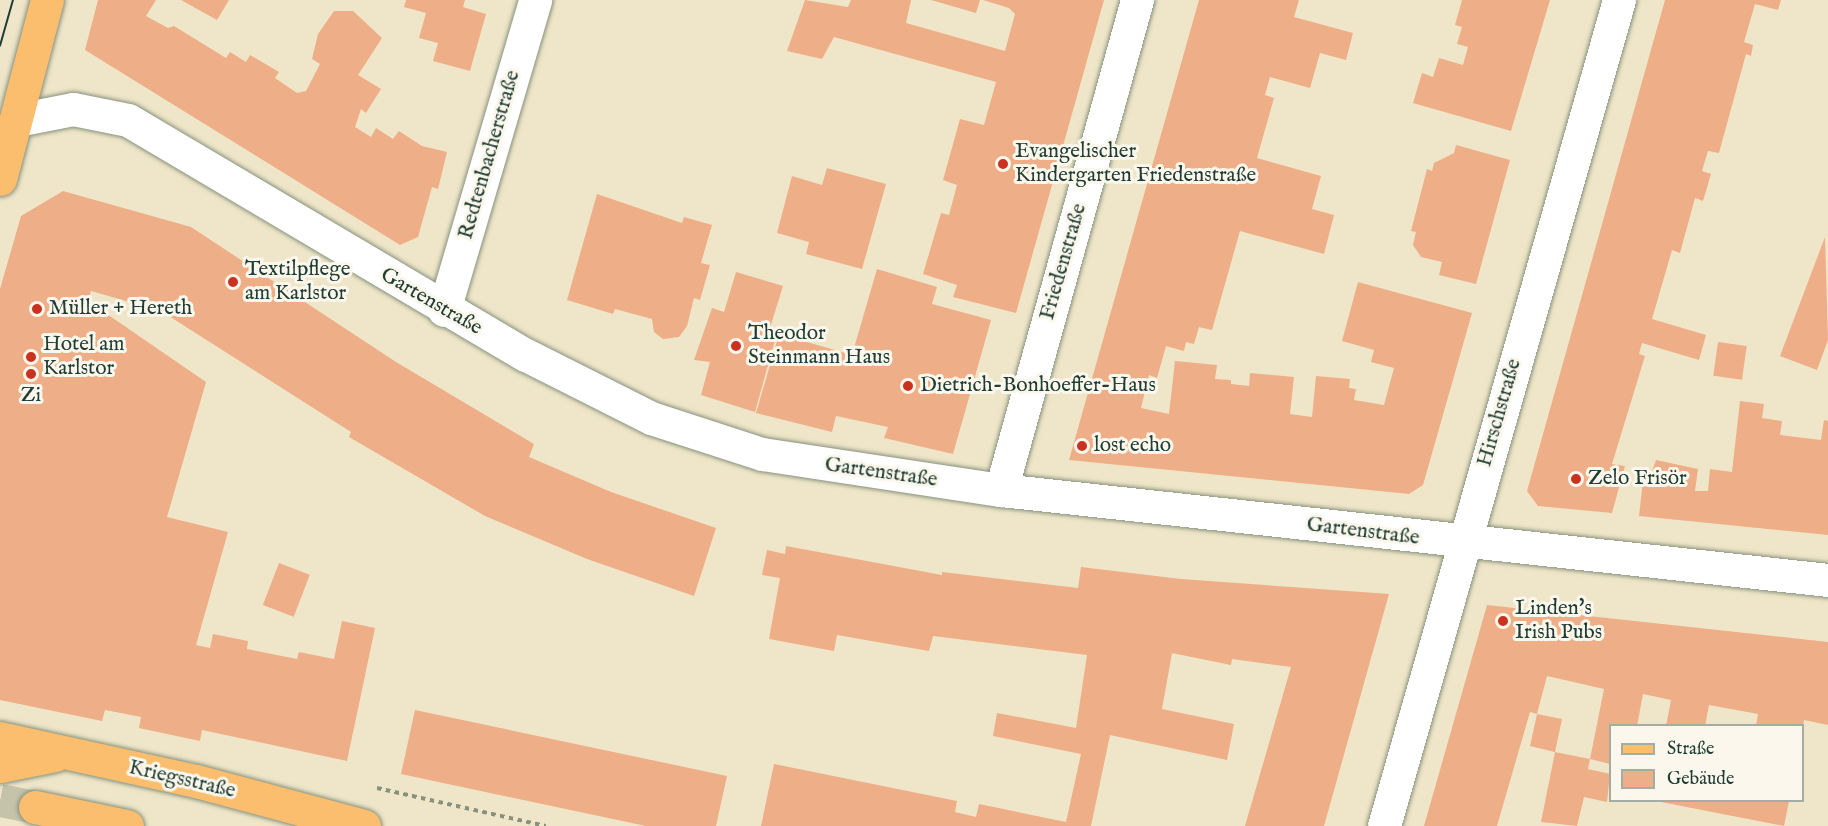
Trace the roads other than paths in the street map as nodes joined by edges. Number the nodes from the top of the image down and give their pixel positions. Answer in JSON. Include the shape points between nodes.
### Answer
{"nodes":[{"id":1,"x":47,"y":0,"type":"edge"},
{"id":2,"x":535,"y":0,"type":"edge"},
{"id":3,"x":1137,"y":0,"type":"edge"},
{"id":4,"x":1619,"y":0,"type":"edge"},
{"id":5,"x":17,"y":120,"type":"junction"},
{"id":6,"x":0,"y":179,"type":"edge"},
{"id":7,"x":444,"y":310,"type":"junction"},
{"id":8,"x":1001,"y":490,"type":"junction"},
{"id":9,"x":1462,"y":544,"type":"junction"},
{"id":10,"x":1828,"y":580,"type":"edge"},
{"id":11,"x":0,"y":738,"type":"edge"},
{"id":12,"x":62,"y":753,"type":"junction"},
{"id":13,"x":0,"y":766,"type":"edge"},
{"id":14,"x":35,"y":807,"type":"tunnel mouth"},
{"id":15,"x":127,"y":826,"type":"edge"},
{"id":16,"x":364,"y":826,"type":"edge"},
{"id":17,"x":1384,"y":826,"type":"edge"}],
"edges":[{"from":1,"to":5,"type":"main road"},
{"from":2,"to":7,"type":"street","name":"Redtenbacherstraße"},
{"from":3,"to":8,"type":"street","name":"Friedenstraße"},
{"from":4,"to":9,"type":"street","name":"Hirschstraße"},
{"from":5,"to":6,"type":"main road"},
{"from":5,"to":7,"type":"street","name":"Gartenstraße","via":[[73,110],[128,120]]},
{"from":7,"to":8,"type":"street","name":"Gartenstraße","via":[[651,418],[724,443],[793,459]]},
{"from":8,"to":9,"type":"street","name":"Gartenstraße"},
{"from":9,"to":10,"type":"street","name":"Gartenstraße"},
{"from":9,"to":17,"type":"street","name":"Hirschstraße"},
{"from":11,"to":12,"type":"main road","name":"Kriegsstraße"},
{"from":12,"to":13,"type":"main road"},
{"from":12,"to":16,"type":"main road","name":"Kriegsstraße","via":[[196,781]]},
{"from":14,"to":15,"type":"main road"}]}
